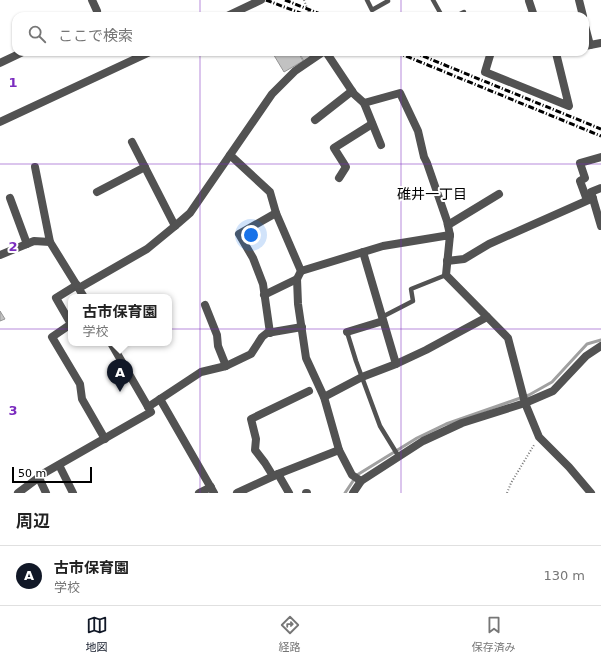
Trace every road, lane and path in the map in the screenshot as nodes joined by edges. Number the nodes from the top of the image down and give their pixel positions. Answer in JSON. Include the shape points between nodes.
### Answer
{"nodes":[{"id":1,"x":92,"y":0,"type":"edge"},
{"id":2,"x":261,"y":0,"type":"edge"},
{"id":3,"x":304,"y":0,"type":"edge"},
{"id":4,"x":367,"y":0,"type":"edge"},
{"id":5,"x":433,"y":0,"type":"edge"},
{"id":6,"x":579,"y":0,"type":"edge"},
{"id":7,"x":529,"y":1,"type":"dead end"},
{"id":8,"x":388,"y":2,"type":"dead end"},
{"id":9,"x":98,"y":11,"type":"dead end"},
{"id":10,"x":236,"y":12,"type":"edge"},
{"id":11,"x":308,"y":12,"type":"edge"},
{"id":12,"x":440,"y":12,"type":"edge"},
{"id":13,"x":533,"y":12,"type":"edge"},
{"id":14,"x":582,"y":12,"type":"edge"},
{"id":15,"x":601,"y":43,"type":"edge"},
{"id":16,"x":589,"y":46,"type":"edge"},
{"id":17,"x":15,"y":56,"type":"edge"},
{"id":18,"x":141,"y":56,"type":"edge"},
{"id":19,"x":318,"y":56,"type":"edge"},
{"id":20,"x":327,"y":56,"type":"edge"},
{"id":21,"x":490,"y":56,"type":"edge"},
{"id":22,"x":558,"y":56,"type":"edge"},
{"id":23,"x":0,"y":63,"type":"edge"},
{"id":24,"x":352,"y":91,"type":"junction"},
{"id":25,"x":364,"y":103,"type":"junction"},
{"id":26,"x":315,"y":120,"type":"dead end"},
{"id":27,"x":0,"y":122,"type":"edge"},
{"id":28,"x":372,"y":124,"type":"junction"},
{"id":29,"x":132,"y":142,"type":"dead end"},
{"id":30,"x":381,"y":145,"type":"dead end"},
{"id":31,"x":230,"y":156,"type":"junction"},
{"id":32,"x":601,"y":157,"type":"edge"},
{"id":33,"x":35,"y":167,"type":"dead end"},
{"id":34,"x":145,"y":167,"type":"junction"},
{"id":35,"x":339,"y":178,"type":"dead end"},
{"id":36,"x":601,"y":188,"type":"edge"},
{"id":37,"x":97,"y":192,"type":"dead end"},
{"id":38,"x":499,"y":194,"type":"dead end"},
{"id":39,"x":10,"y":198,"type":"dead end"},
{"id":40,"x":590,"y":199,"type":"junction"},
{"id":41,"x":276,"y":214,"type":"junction"},
{"id":42,"x":448,"y":225,"type":"junction"},
{"id":43,"x":175,"y":226,"type":"junction"},
{"id":44,"x":601,"y":226,"type":"edge"},
{"id":45,"x":450,"y":234,"type":"junction"},
{"id":46,"x":50,"y":242,"type":"junction"},
{"id":47,"x":27,"y":244,"type":"junction"},
{"id":48,"x":363,"y":252,"type":"junction"},
{"id":49,"x":0,"y":255,"type":"edge"},
{"id":50,"x":447,"y":261,"type":"junction"},
{"id":51,"x":301,"y":271,"type":"junction"},
{"id":52,"x":446,"y":275,"type":"junction"},
{"id":53,"x":297,"y":279,"type":"junction"},
{"id":54,"x":78,"y":286,"type":"junction"},
{"id":55,"x":82,"y":294,"type":"edge"},
{"id":56,"x":264,"y":295,"type":"junction"},
{"id":57,"x":205,"y":305,"type":"dead end"},
{"id":58,"x":487,"y":317,"type":"junction"},
{"id":59,"x":68,"y":319,"type":"edge"},
{"id":60,"x":382,"y":319,"type":"junction"},
{"id":61,"x":68,"y":326,"type":"edge"},
{"id":62,"x":302,"y":327,"type":"junction"},
{"id":63,"x":347,"y":332,"type":"joint"},
{"id":64,"x":270,"y":333,"type":"junction"},
{"id":65,"x":113,"y":346,"type":"edge"},
{"id":66,"x":601,"y":346,"type":"edge"},
{"id":67,"x":396,"y":364,"type":"junction"},
{"id":68,"x":226,"y":366,"type":"junction"},
{"id":69,"x":362,"y":377,"type":"junction"},
{"id":70,"x":308,"y":391,"type":"dead end"},
{"id":71,"x":324,"y":397,"type":"junction"},
{"id":72,"x":160,"y":399,"type":"junction"},
{"id":73,"x":525,"y":403,"type":"junction"},
{"id":74,"x":148,"y":407,"type":"junction"},
{"id":75,"x":539,"y":437,"type":"junction"},
{"id":76,"x":105,"y":439,"type":"junction"},
{"id":77,"x":339,"y":450,"type":"junction"},
{"id":78,"x":399,"y":457,"type":"junction"},
{"id":79,"x":59,"y":465,"type":"junction"},
{"id":80,"x":276,"y":475,"type":"junction"},
{"id":81,"x":38,"y":478,"type":"junction"},
{"id":82,"x":361,"y":481,"type":"junction"},
{"id":83,"x":212,"y":490,"type":"edge"},
{"id":84,"x":18,"y":493,"type":"edge"},
{"id":85,"x":46,"y":493,"type":"edge"},
{"id":86,"x":73,"y":493,"type":"edge"},
{"id":87,"x":199,"y":493,"type":"edge"},
{"id":88,"x":237,"y":493,"type":"edge"},
{"id":89,"x":289,"y":493,"type":"edge"},
{"id":90,"x":353,"y":493,"type":"edge"},
{"id":91,"x":507,"y":493,"type":"edge"},
{"id":92,"x":591,"y":493,"type":"edge"}],
"edges":[{"from":1,"to":9,"type":"street"},
{"from":2,"to":10,"type":"street"},
{"from":3,"to":11,"type":"path"},
{"from":4,"to":8,"type":"lane","via":[[372,10]]},
{"from":5,"to":12,"type":"lane"},
{"from":6,"to":14,"type":"street"},
{"from":7,"to":13,"type":"street"},
{"from":15,"to":16,"type":"street"},
{"from":17,"to":23,"type":"street"},
{"from":18,"to":27,"type":"street"},
{"from":19,"to":31,"type":"street","via":[[295,71],[272,94]]},
{"from":20,"to":24,"type":"street"},
{"from":21,"to":22,"type":"street","via":[[485,72],[568,106]]},
{"from":24,"to":25,"type":"street"},
{"from":24,"to":26,"type":"street"},
{"from":25,"to":28,"type":"street"},
{"from":25,"to":42,"type":"street","via":[[400,93],[418,131]]},
{"from":28,"to":30,"type":"street"},
{"from":28,"to":35,"type":"street","via":[[334,148],[346,166]]},
{"from":29,"to":34,"type":"street"},
{"from":31,"to":41,"type":"street","via":[[270,192]]},
{"from":31,"to":43,"type":"street","via":[[190,213]]},
{"from":32,"to":40,"type":"street","via":[[580,164],[585,178],[580,181]]},
{"from":33,"to":46,"type":"street"},
{"from":34,"to":37,"type":"street"},
{"from":34,"to":43,"type":"street"},
{"from":36,"to":40,"type":"street","via":[[591,192]]},
{"from":38,"to":42,"type":"street"},
{"from":39,"to":47,"type":"street"},
{"from":40,"to":44,"type":"street"},
{"from":40,"to":50,"type":"street","via":[[489,244],[464,259]]},
{"from":41,"to":51,"type":"street"},
{"from":41,"to":56,"type":"street","via":[[240,234],[253,258],[263,284]]},
{"from":42,"to":45,"type":"street"},
{"from":43,"to":54,"type":"street","via":[[147,249]]},
{"from":45,"to":48,"type":"street"},
{"from":45,"to":50,"type":"street"},
{"from":46,"to":47,"type":"street","via":[[34,241]]},
{"from":46,"to":54,"type":"street"},
{"from":47,"to":49,"type":"street"},
{"from":48,"to":51,"type":"street"},
{"from":48,"to":60,"type":"street"},
{"from":50,"to":52,"type":"street"},
{"from":51,"to":53,"type":"street"},
{"from":52,"to":58,"type":"street"},
{"from":52,"to":60,"type":"lane","via":[[411,289],[413,301]]},
{"from":53,"to":56,"type":"street"},
{"from":53,"to":62,"type":"street"},
{"from":54,"to":55,"type":"street"},
{"from":54,"to":59,"type":"street","via":[[56,298]]},
{"from":56,"to":64,"type":"street"},
{"from":57,"to":68,"type":"street"},
{"from":58,"to":67,"type":"street"},
{"from":58,"to":73,"type":"street","via":[[508,338]]},
{"from":60,"to":63,"type":"street"},
{"from":60,"to":67,"type":"street"},
{"from":61,"to":76,"type":"street","via":[[52,337],[80,384],[82,399]]},
{"from":62,"to":64,"type":"street"},
{"from":62,"to":71,"type":"street","via":[[306,358]]},
{"from":63,"to":69,"type":"lane"},
{"from":64,"to":68,"type":"street","via":[[262,337],[251,354]]},
{"from":65,"to":74,"type":"street"},
{"from":66,"to":73,"type":"street","via":[[586,356],[553,391]]},
{"from":67,"to":69,"type":"street"},
{"from":68,"to":72,"type":"street","via":[[201,372]]},
{"from":69,"to":71,"type":"street"},
{"from":69,"to":78,"type":"lane","via":[[380,426]]},
{"from":70,"to":80,"type":"street","via":[[251,418],[256,439],[254,450]]},
{"from":71,"to":77,"type":"street"},
{"from":72,"to":74,"type":"street"},
{"from":72,"to":83,"type":"street"},
{"from":73,"to":75,"type":"street"},
{"from":73,"to":78,"type":"street","via":[[462,423],[423,441]]},
{"from":74,"to":76,"type":"street","via":[[151,412]]},
{"from":75,"to":91,"type":"path"},
{"from":75,"to":92,"type":"street"},
{"from":76,"to":79,"type":"street"},
{"from":77,"to":80,"type":"street"},
{"from":77,"to":82,"type":"street","via":[[352,475]]},
{"from":78,"to":82,"type":"street"},
{"from":79,"to":81,"type":"street"},
{"from":79,"to":86,"type":"street"},
{"from":80,"to":88,"type":"street"},
{"from":80,"to":89,"type":"street"},
{"from":81,"to":84,"type":"street"},
{"from":81,"to":85,"type":"street"},
{"from":82,"to":90,"type":"street"},
{"from":83,"to":87,"type":"street"}]}
